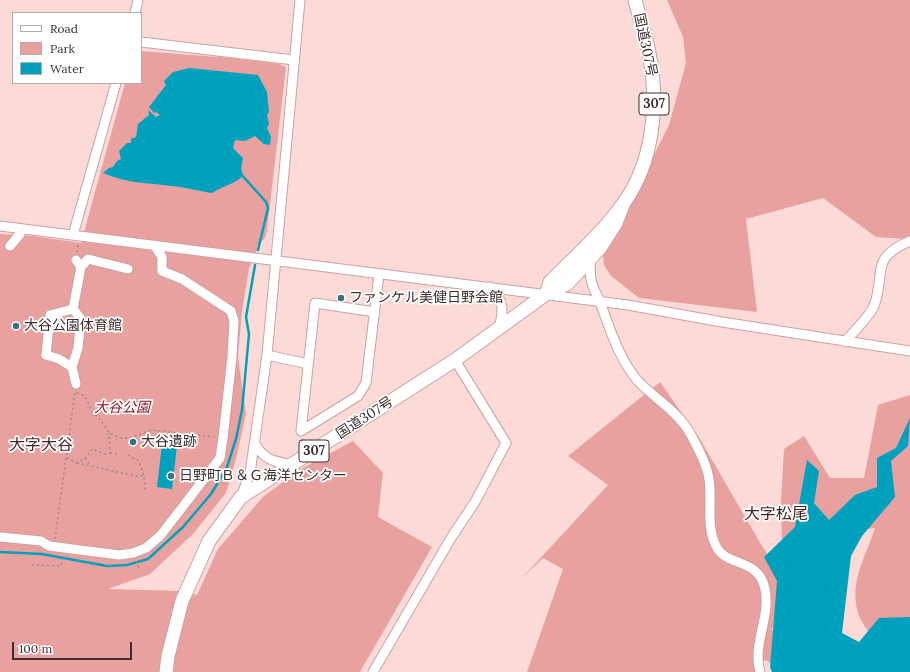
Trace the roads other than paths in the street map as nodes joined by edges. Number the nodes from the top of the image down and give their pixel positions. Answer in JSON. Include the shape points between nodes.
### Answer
{"nodes":[{"id":1,"x":138,"y":0,"type":"edge"},
{"id":2,"x":300,"y":0,"type":"edge"},
{"id":3,"x":635,"y":0,"type":"edge"},
{"id":4,"x":135,"y":12,"type":"edge"},
{"id":5,"x":142,"y":42,"type":"edge"},
{"id":6,"x":294,"y":60,"type":"junction"},
{"id":7,"x":116,"y":84,"type":"edge"},
{"id":8,"x":623,"y":205,"type":"junction"},
{"id":9,"x":0,"y":226,"type":"edge"},
{"id":10,"x":21,"y":229,"type":"junction"},
{"id":11,"x":76,"y":238,"type":"junction"},
{"id":12,"x":910,"y":240,"type":"edge"},
{"id":13,"x":10,"y":246,"type":"dead end"},
{"id":14,"x":155,"y":246,"type":"junction"},
{"id":15,"x":591,"y":259,"type":"junction"},
{"id":16,"x":276,"y":261,"type":"junction"},
{"id":17,"x":128,"y":269,"type":"dead end"},
{"id":18,"x":379,"y":274,"type":"junction"},
{"id":19,"x":490,"y":287,"type":"junction"},
{"id":20,"x":546,"y":294,"type":"junction"},
{"id":21,"x":600,"y":301,"type":"junction"},
{"id":22,"x":73,"y":309,"type":"junction"},
{"id":23,"x":375,"y":312,"type":"junction"},
{"id":24,"x":499,"y":328,"type":"junction"},
{"id":25,"x":845,"y":342,"type":"junction"},
{"id":26,"x":910,"y":351,"type":"edge"},
{"id":27,"x":267,"y":355,"type":"junction"},
{"id":28,"x":455,"y":360,"type":"junction"},
{"id":29,"x":308,"y":364,"type":"junction"},
{"id":30,"x":72,"y":367,"type":"junction"},
{"id":31,"x":76,"y":384,"type":"dead end"},
{"id":32,"x":255,"y":444,"type":"junction"},
{"id":33,"x":293,"y":465,"type":"junction"},
{"id":34,"x":241,"y":497,"type":"junction"},
{"id":35,"x":0,"y":537,"type":"edge"},
{"id":36,"x":166,"y":672,"type":"edge"},
{"id":37,"x":373,"y":672,"type":"edge"},
{"id":38,"x":760,"y":672,"type":"edge"}],
"edges":[{"from":1,"to":4,"type":"street"},
{"from":2,"to":6,"type":"street"},
{"from":3,"to":8,"type":"highway","name":"国道307号","number":"307","via":[[649,52],[654,105],[648,147],[640,171]]},
{"from":5,"to":6,"type":"street"},
{"from":6,"to":16,"type":"street"},
{"from":7,"to":11,"type":"street"},
{"from":8,"to":15,"type":"highway","name":"国道307号","number":"307","via":[[616,223]]},
{"from":8,"to":20,"type":"highway","name":"国道307号","number":"307","via":[[550,282]]},
{"from":9,"to":10,"type":"street"},
{"from":10,"to":11,"type":"street"},
{"from":10,"to":13,"type":"street"},
{"from":11,"to":14,"type":"street"},
{"from":12,"to":25,"type":"street","via":[[888,252],[880,269],[874,307]]},
{"from":14,"to":16,"type":"street"},
{"from":14,"to":35,"type":"street","via":[[162,257],[162,271],[182,279],[231,311],[234,320],[220,458],[160,536],[146,548],[133,553],[119,555]]},
{"from":15,"to":20,"type":"highway","name":"国道307号","number":"307","via":[[567,284]]},
{"from":15,"to":21,"type":"street","via":[[592,283]]},
{"from":16,"to":18,"type":"street"},
{"from":16,"to":27,"type":"street"},
{"from":17,"to":22,"type":"street","via":[[88,260],[78,263]]},
{"from":18,"to":19,"type":"street"},
{"from":18,"to":23,"type":"street"},
{"from":19,"to":20,"type":"street"},
{"from":19,"to":24,"type":"street","via":[[501,299],[503,307]]},
{"from":20,"to":21,"type":"street"},
{"from":20,"to":24,"type":"highway","name":"国道307号","number":"307"},
{"from":21,"to":25,"type":"street"},
{"from":21,"to":38,"type":"street","via":[[627,365],[639,381],[691,434],[708,474],[711,533],[716,547],[721,554],[758,572],[765,587],[767,602],[757,661]]},
{"from":22,"to":30,"type":"street","via":[[81,319],[78,348]]},
{"from":22,"to":30,"type":"street","via":[[50,315],[46,356],[59,359]]},
{"from":23,"to":29,"type":"street","via":[[315,303]]},
{"from":23,"to":29,"type":"street","via":[[366,384],[358,396],[302,431]]},
{"from":24,"to":28,"type":"highway","name":"国道307号","number":"307"},
{"from":25,"to":26,"type":"street"},
{"from":27,"to":29,"type":"street"},
{"from":27,"to":32,"type":"street"},
{"from":28,"to":33,"type":"highway","name":"国道307号","number":"307"},
{"from":28,"to":37,"type":"street","via":[[506,443],[475,502],[451,538]]},
{"from":30,"to":31,"type":"street"},
{"from":32,"to":33,"type":"street","via":[[268,460]]},
{"from":32,"to":34,"type":"street","via":[[250,473]]},
{"from":33,"to":34,"type":"highway","name":"国道307号","number":"307"},
{"from":34,"to":36,"type":"highway","name":"国道307号","number":"307","via":[[209,541],[182,601]]}]}
